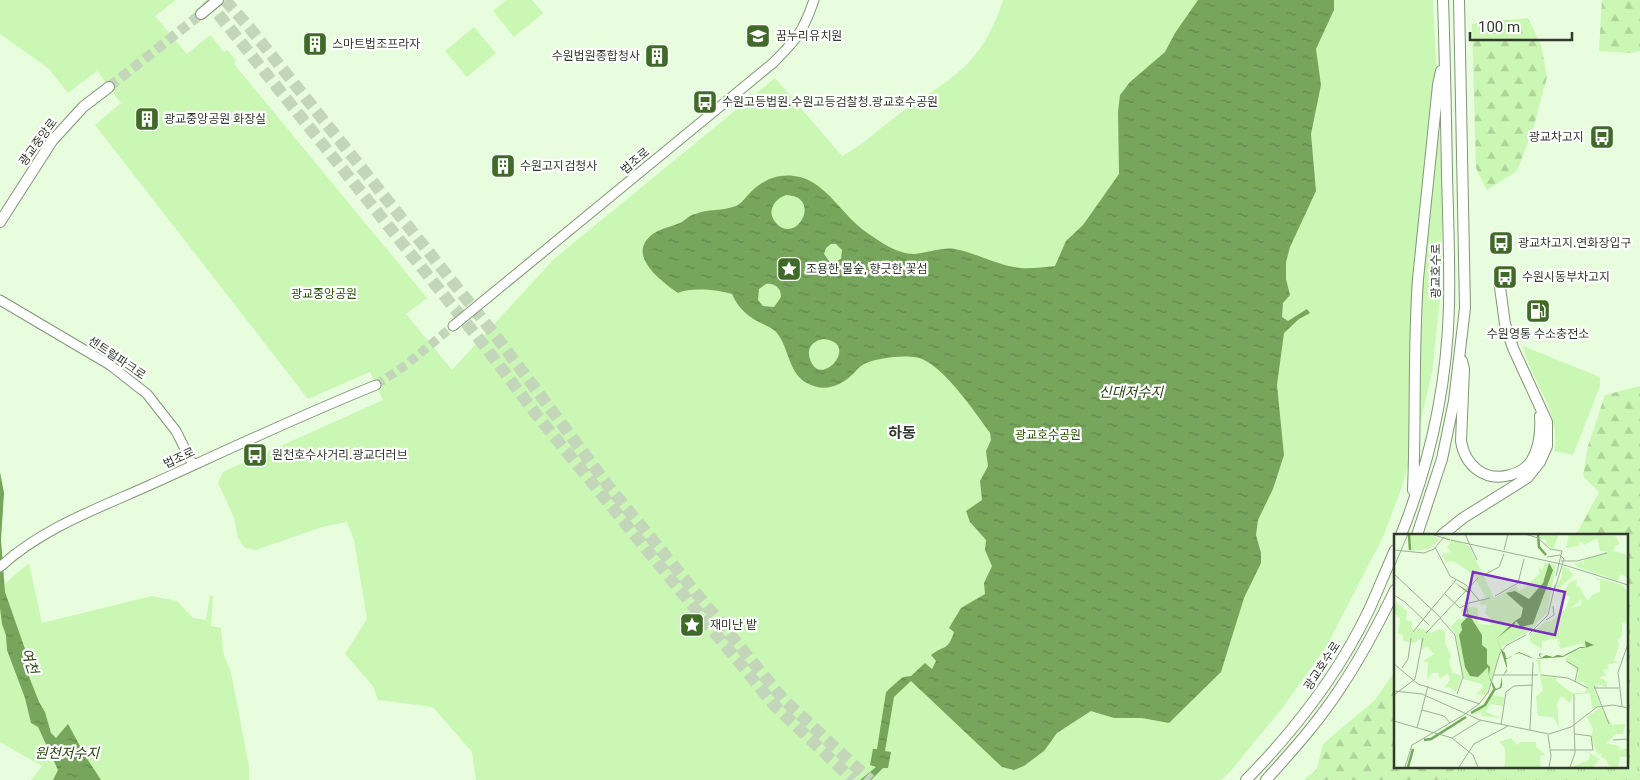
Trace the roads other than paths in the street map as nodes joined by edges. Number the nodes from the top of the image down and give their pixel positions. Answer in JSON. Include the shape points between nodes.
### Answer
{"nodes":[{"id":1,"x":218,"y":0,"type":"edge"},
{"id":2,"x":814,"y":0,"type":"edge"},
{"id":3,"x":1443,"y":0,"type":"edge"},
{"id":4,"x":1459,"y":0,"type":"edge"},
{"id":5,"x":201,"y":14,"type":"tunnel mouth"},
{"id":6,"x":1444,"y":56,"type":"junction"},
{"id":7,"x":109,"y":87,"type":"tunnel mouth"},
{"id":8,"x":0,"y":222,"type":"edge"},
{"id":9,"x":1499,"y":280,"type":"dead end"},
{"id":10,"x":0,"y":300,"type":"edge"},
{"id":11,"x":453,"y":326,"type":"tunnel mouth"},
{"id":12,"x":1459,"y":355,"type":"junction"},
{"id":13,"x":376,"y":386,"type":"tunnel mouth"},
{"id":14,"x":1540,"y":407,"type":"junction"},
{"id":15,"x":193,"y":465,"type":"junction"},
{"id":16,"x":1412,"y":508,"type":"junction"},
{"id":17,"x":1401,"y":534,"type":"edge"},
{"id":18,"x":1417,"y":534,"type":"edge"},
{"id":19,"x":1443,"y":534,"type":"edge"},
{"id":20,"x":1394,"y":552,"type":"edge"},
{"id":21,"x":0,"y":567,"type":"edge"},
{"id":22,"x":1394,"y":592,"type":"edge"},
{"id":23,"x":1246,"y":780,"type":"edge"},
{"id":24,"x":1266,"y":780,"type":"edge"}],
"edges":[{"from":1,"to":5,"type":"main road"},
{"from":2,"to":11,"type":"street","name":"법조로","via":[[799,36],[773,63]]},
{"from":3,"to":6,"type":"main road","name":"광교호수로"},
{"from":4,"to":12,"type":"main road","via":[[1465,256],[1465,308]]},
{"from":6,"to":16,"type":"main road","via":[[1438,85],[1418,279]]},
{"from":6,"to":16,"type":"main road","name":"광교호수로","via":[[1449,308],[1440,395],[1429,450]]},
{"from":7,"to":8,"type":"main road","name":"광교중앙로","via":[[83,107],[52,141]]},
{"from":9,"to":14,"type":"main road","via":[[1505,324]]},
{"from":10,"to":15,"type":"street","name":"센트럴파크로","via":[[110,365],[147,394],[176,431]]},
{"from":12,"to":14,"type":"main road","via":[[1464,369],[1462,446],[1468,462],[1478,471],[1502,477],[1524,470],[1532,461],[1540,441]]},
{"from":12,"to":18,"type":"main road","via":[[1442,459]]},
{"from":13,"to":15,"type":"street","name":"법조로"},
{"from":14,"to":19,"type":"main road","via":[[1547,422],[1548,435],[1540,462],[1526,478]]},
{"from":15,"to":21,"type":"street","name":"법조로","via":[[33,541]]},
{"from":16,"to":17,"type":"main road","name":"광교호수로"},
{"from":20,"to":23,"type":"main road","name":"광교호수로","via":[[1369,611],[1330,677],[1290,733]]},
{"from":22,"to":24,"type":"main road","via":[[1342,685],[1296,747]]}]}
